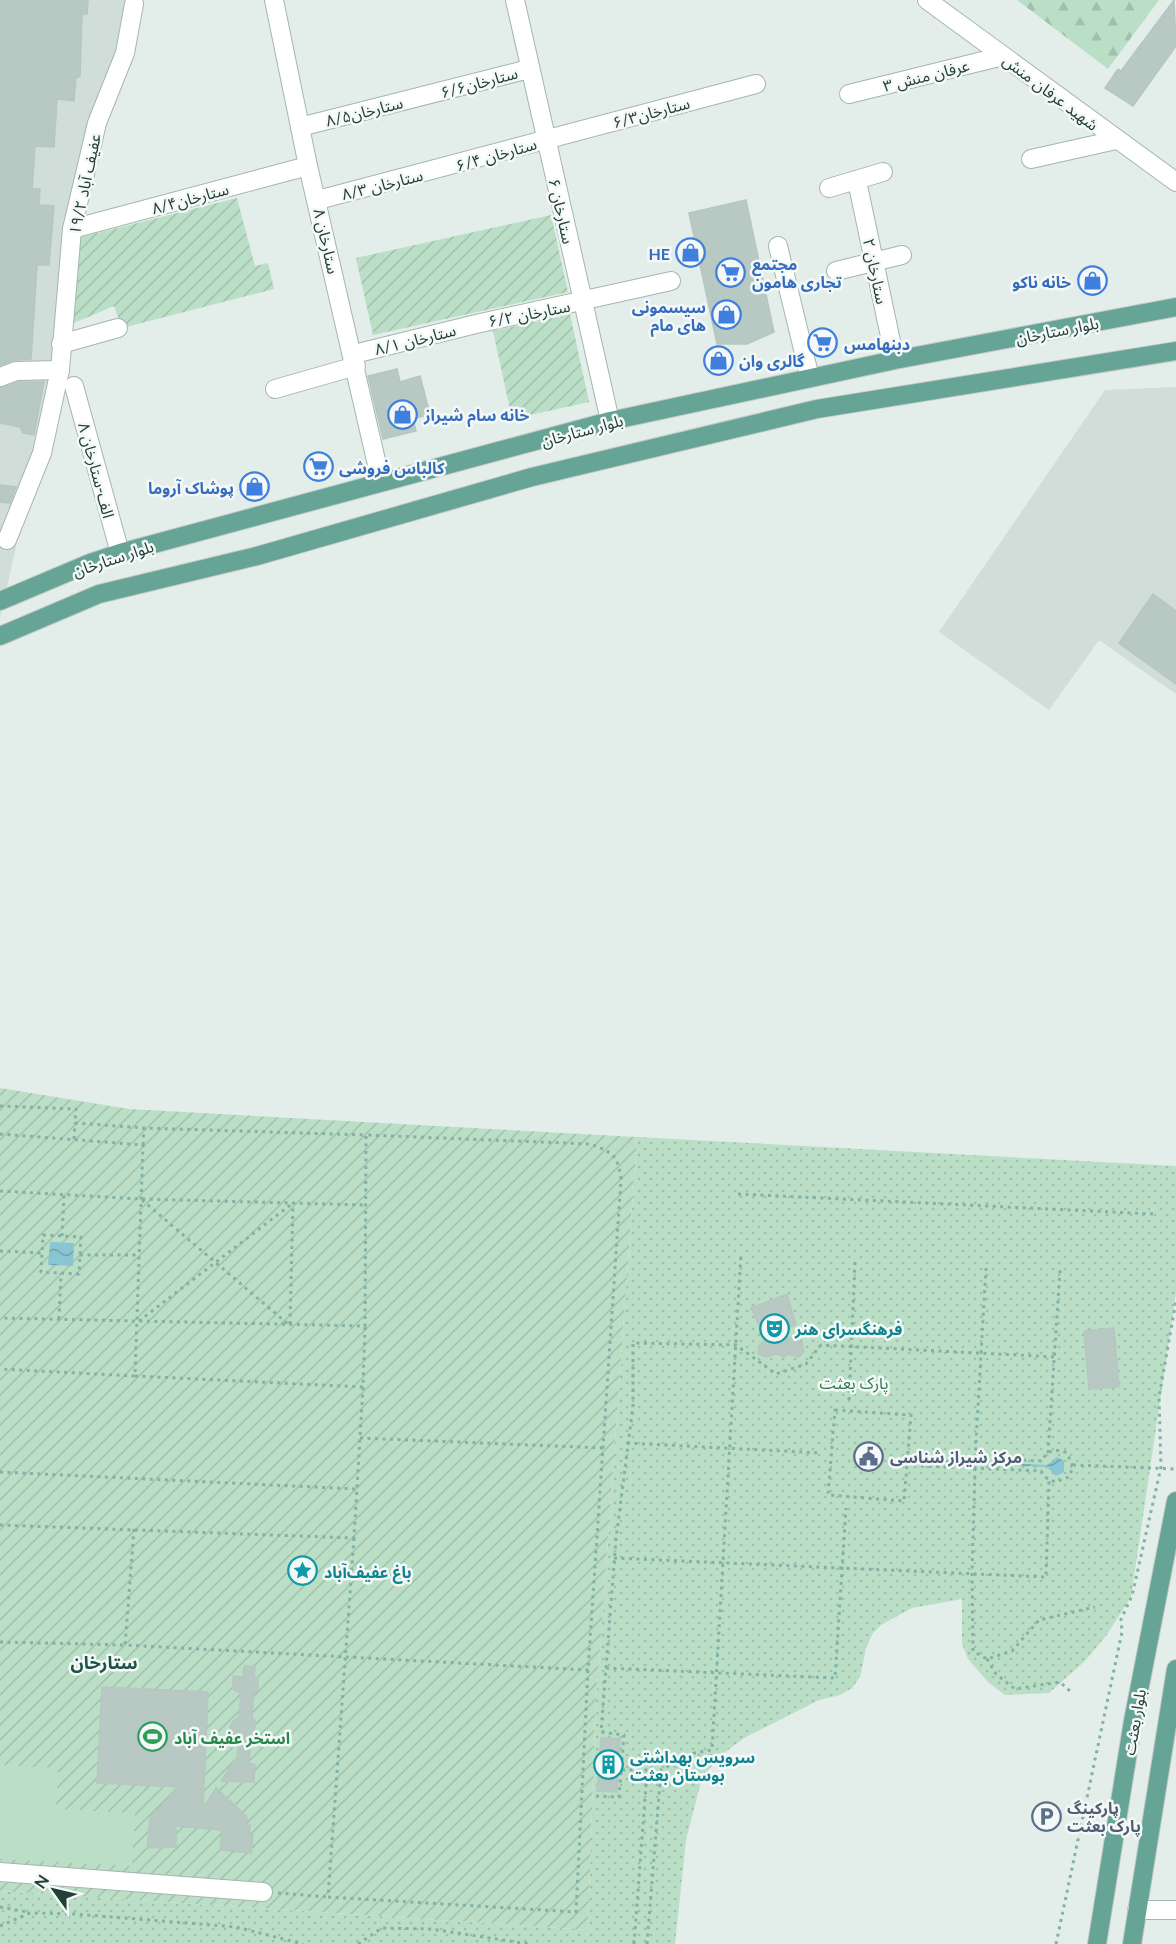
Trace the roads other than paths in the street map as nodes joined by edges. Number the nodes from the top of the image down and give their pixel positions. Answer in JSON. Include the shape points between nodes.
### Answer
{"nodes":[{"id":1,"x":274,"y":0,"type":"edge"},
{"id":2,"x":515,"y":0,"type":"edge"},
{"id":3,"x":927,"y":0,"type":"edge"},
{"id":4,"x":134,"y":4,"type":"dead end"},
{"id":5,"x":1003,"y":56,"type":"junction"},
{"id":6,"x":529,"y":69,"type":"junction"},
{"id":7,"x":756,"y":84,"type":"dead end"},
{"id":8,"x":849,"y":94,"type":"dead end"},
{"id":9,"x":428,"y":95,"type":"joint"},
{"id":10,"x":300,"y":127,"type":"junction"},
{"id":11,"x":546,"y":140,"type":"junction"},
{"id":12,"x":1116,"y":140,"type":"junction"},
{"id":13,"x":1031,"y":159,"type":"dead end"},
{"id":14,"x":308,"y":166,"type":"junction"},
{"id":15,"x":445,"y":168,"type":"joint"},
{"id":16,"x":884,"y":172,"type":"dead end"},
{"id":17,"x":857,"y":182,"type":"junction"},
{"id":18,"x":1176,"y":182,"type":"edge"},
{"id":19,"x":828,"y":188,"type":"dead end"},
{"id":20,"x":318,"y":200,"type":"junction"},
{"id":21,"x":72,"y":229,"type":"junction"},
{"id":22,"x":778,"y":246,"type":"dead end"},
{"id":23,"x":902,"y":255,"type":"dead end"},
{"id":24,"x":874,"y":262,"type":"junction"},
{"id":25,"x":836,"y":271,"type":"dead end"},
{"id":26,"x":671,"y":281,"type":"dead end"},
{"id":27,"x":583,"y":302,"type":"junction"},
{"id":28,"x":1176,"y":307,"type":"edge"},
{"id":29,"x":476,"y":324,"type":"joint"},
{"id":30,"x":118,"y":328,"type":"dead end"},
{"id":31,"x":61,"y":344,"type":"junction"},
{"id":32,"x":1176,"y":351,"type":"edge"},
{"id":33,"x":355,"y":360,"type":"junction"},
{"id":34,"x":895,"y":360,"type":"junction"},
{"id":35,"x":60,"y":370,"type":"junction"},
{"id":36,"x":0,"y":376,"type":"edge"},
{"id":37,"x":810,"y":378,"type":"junction"},
{"id":38,"x":74,"y":386,"type":"dead end"},
{"id":39,"x":275,"y":389,"type":"dead end"},
{"id":40,"x":610,"y":421,"type":"junction"},
{"id":41,"x":381,"y":482,"type":"junction"},
{"id":42,"x":7,"y":540,"type":"dead end"},
{"id":43,"x":120,"y":553,"type":"junction"},
{"id":44,"x":0,"y":601,"type":"edge"},
{"id":45,"x":0,"y":636,"type":"edge"},
{"id":46,"x":1176,"y":1501,"type":"edge"},
{"id":47,"x":1176,"y":1669,"type":"edge"},
{"id":48,"x":1173,"y":1698,"type":"edge"},
{"id":49,"x":0,"y":1872,"type":"edge"},
{"id":50,"x":263,"y":1892,"type":"road end"},
{"id":51,"x":1137,"y":1910,"type":"junction"},
{"id":52,"x":1176,"y":1910,"type":"edge"},
{"id":53,"x":1097,"y":1944,"type":"edge"},
{"id":54,"x":1132,"y":1944,"type":"edge"}],
"edges":[{"from":1,"to":10,"type":"street","name":"ستارخان ۸"},
{"from":2,"to":6,"type":"street","name":"ستارخان ۶"},
{"from":3,"to":5,"type":"street","name":"شهید عرفان منش"},
{"from":4,"to":21,"type":"street","name":"عفیف آباد ۱۹/۲","via":[[125,53],[97,123]]},
{"from":5,"to":8,"type":"street","name":"۳ عرفان منش"},
{"from":5,"to":12,"type":"street","name":"شهید عرفان منش"},
{"from":6,"to":9,"type":"street","name":"ستارخان۶/۶"},
{"from":6,"to":11,"type":"street","name":"ستارخان ۶"},
{"from":7,"to":11,"type":"street","name":"ستارخان۶/۳"},
{"from":9,"to":10,"type":"street","name":"ستارخان۸/۵"},
{"from":10,"to":14,"type":"street","name":"ستارخان ۸"},
{"from":11,"to":15,"type":"street","name":"ستارخان ۶/۴"},
{"from":11,"to":27,"type":"street","name":"ستارخان ۶"},
{"from":12,"to":13,"type":"street"},
{"from":12,"to":18,"type":"street","name":"شهید عرفان منش"},
{"from":14,"to":20,"type":"street","name":"ستارخان ۸"},
{"from":14,"to":21,"type":"street","name":"ستارخان۸/۴"},
{"from":15,"to":20,"type":"street","name":"ستارخان ۸/۳"},
{"from":16,"to":17,"type":"street"},
{"from":17,"to":19,"type":"street"},
{"from":17,"to":24,"type":"street","name":"۲ ستارخان"},
{"from":20,"to":33,"type":"street","name":"ستارخان ۸"},
{"from":21,"to":31,"type":"street","name":"عفیف آباد ۱۹/۲"},
{"from":22,"to":37,"type":"street"},
{"from":23,"to":24,"type":"street"},
{"from":24,"to":25,"type":"street"},
{"from":24,"to":34,"type":"street","name":"۲ ستارخان"},
{"from":26,"to":27,"type":"street","name":"ستارخان ۶/۲"},
{"from":27,"to":29,"type":"street","name":"ستارخان ۶/۲"},
{"from":27,"to":40,"type":"street","name":"ستارخان ۶"},
{"from":28,"to":34,"type":"main road","name":"بلوار ستارخان"},
{"from":29,"to":33,"type":"street","name":"ستارخان ۸/۱"},
{"from":30,"to":31,"type":"street"},
{"from":31,"to":35,"type":"street","name":"عفیف آباد ۱۹/۲"},
{"from":32,"to":45,"type":"main road","name":"بلوار ستارخان","via":[[817,409],[532,477],[257,556],[107,592]]},
{"from":33,"to":39,"type":"street","name":"ستارخان ۸/۱"},
{"from":33,"to":41,"type":"street","name":"ستارخان ۸"},
{"from":34,"to":37,"type":"main road","name":"بلوار ستارخان"},
{"from":35,"to":36,"type":"street","via":[[16,371]]},
{"from":35,"to":42,"type":"street","name":"عفیف آباد ۱۹/۲","via":[[42,453]]},
{"from":37,"to":40,"type":"main road","name":"بلوار ستارخان"},
{"from":38,"to":43,"type":"street","name":"۸ الف-ستارخان"},
{"from":40,"to":41,"type":"main road","name":"بلوار ستارخان"},
{"from":41,"to":43,"type":"main road","name":"بلوار ستارخان"},
{"from":43,"to":44,"type":"main road","name":"بلوار ستارخان"},
{"from":46,"to":53,"type":"main road","name":"بلوار بعثت","via":[[1133,1721]]},
{"from":47,"to":48,"type":"main road","name":"بلوار بعثت"},
{"from":48,"to":51,"type":"main road","name":"بلوار بعثت"},
{"from":49,"to":50,"type":"street"},
{"from":51,"to":52,"type":"street"},
{"from":51,"to":54,"type":"main road","name":"بلوار بعثت"}]}
